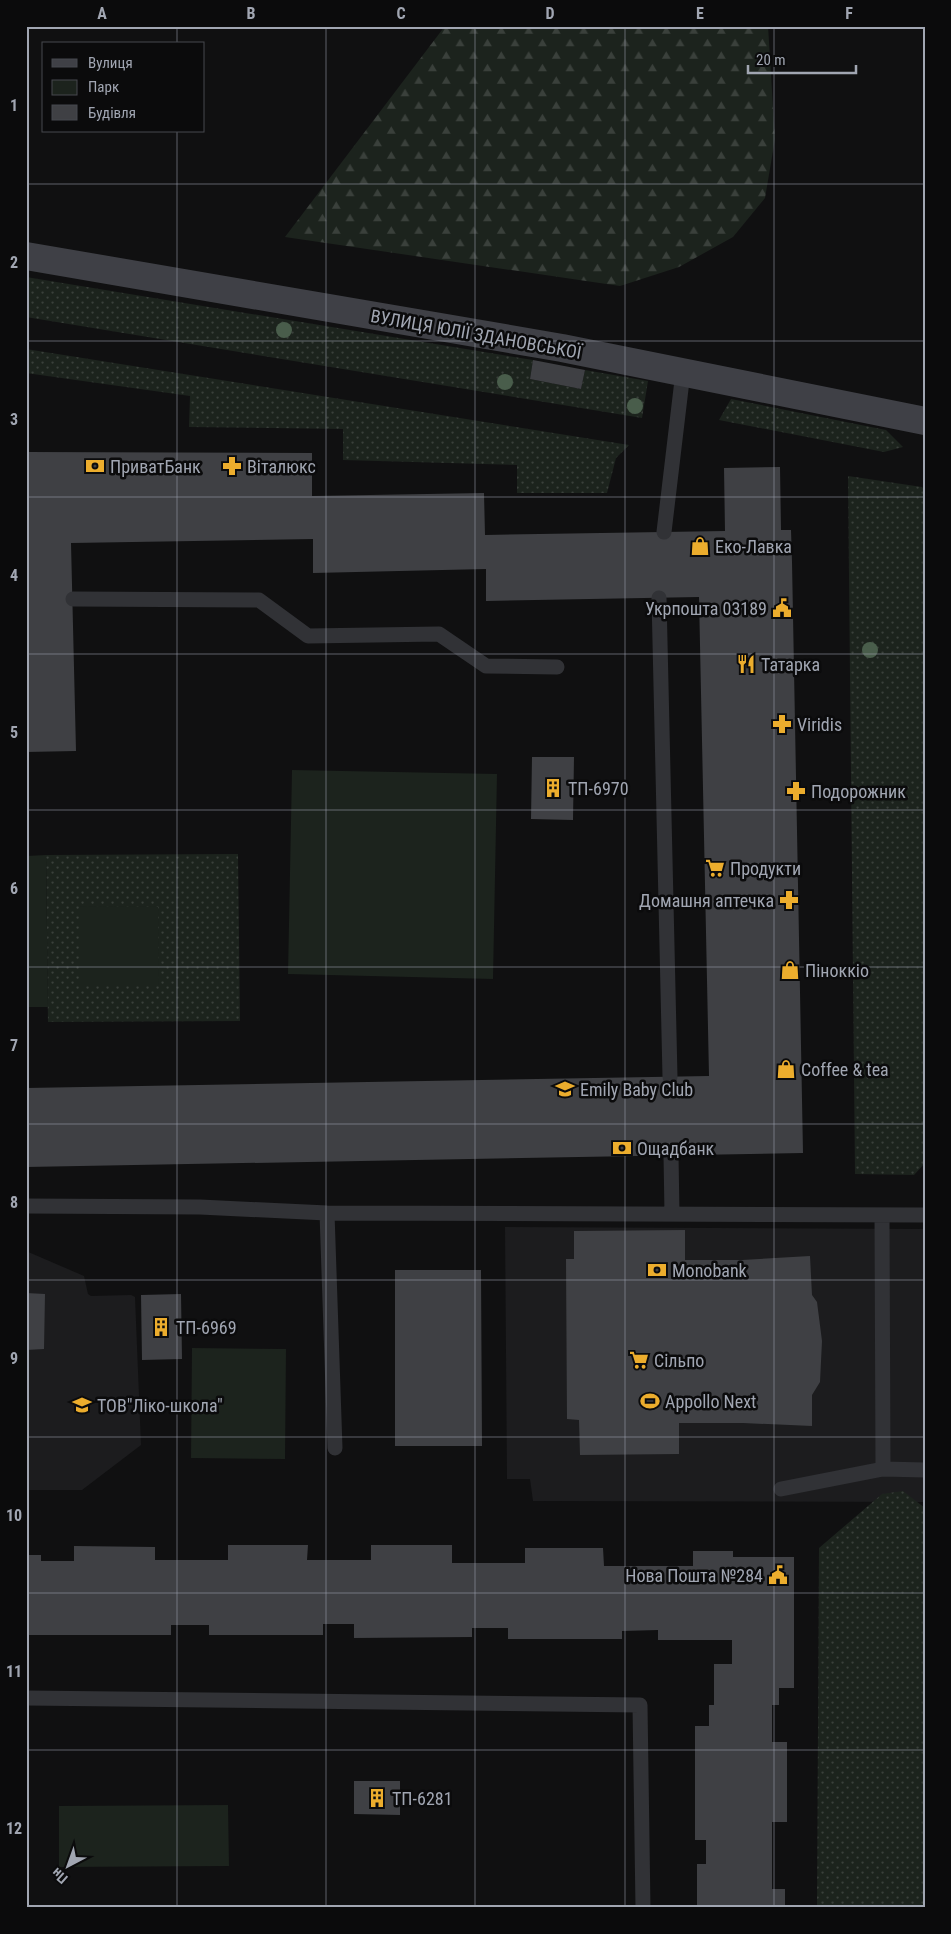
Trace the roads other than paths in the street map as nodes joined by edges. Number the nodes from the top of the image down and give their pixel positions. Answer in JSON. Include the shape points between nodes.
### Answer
{"nodes":[{"id":1,"x":26,"y":256,"type":"edge"},
{"id":2,"x":683,"y":372,"type":"junction"},
{"id":3,"x":925,"y":422,"type":"edge"},
{"id":4,"x":664,"y":532,"type":"dead end"},
{"id":5,"x":659,"y":598,"type":"dead end"},
{"id":6,"x":73,"y":599,"type":"dead end"},
{"id":7,"x":557,"y":668,"type":"dead end"},
{"id":8,"x":670,"y":1077,"type":"dead end"},
{"id":9,"x":671,"y":1156,"type":"dead end"},
{"id":10,"x":26,"y":1206,"type":"edge"},
{"id":11,"x":327,"y":1213,"type":"junction"},
{"id":12,"x":672,"y":1214,"type":"junction"},
{"id":13,"x":882,"y":1215,"type":"junction"},
{"id":14,"x":925,"y":1215,"type":"edge"},
{"id":15,"x":335,"y":1448,"type":"dead end"},
{"id":16,"x":884,"y":1469,"type":"junction"},
{"id":17,"x":925,"y":1470,"type":"edge"},
{"id":18,"x":781,"y":1489,"type":"dead end"},
{"id":19,"x":26,"y":1698,"type":"edge"},
{"id":20,"x":643,"y":1908,"type":"edge"}],
"edges":[{"from":1,"to":2,"type":"street","name":"ВУЛИЦЯ ЮЛІЇ ЗДАНОВСЬКОЇ","via":[[562,348]]},
{"from":2,"to":3,"type":"street","name":"ВУЛИЦЯ ЮЛІЇ ЗДАНОВСЬКОЇ"},
{"from":2,"to":4,"type":"lane"},
{"from":5,"to":8,"type":"lane"},
{"from":6,"to":7,"type":"lane","via":[[259,600],[308,636],[439,634],[486,666]]},
{"from":9,"to":12,"type":"lane"},
{"from":10,"to":11,"type":"lane","via":[[200,1207]]},
{"from":11,"to":12,"type":"lane"},
{"from":11,"to":15,"type":"lane"},
{"from":12,"to":13,"type":"lane"},
{"from":13,"to":14,"type":"lane"},
{"from":13,"to":16,"type":"lane"},
{"from":16,"to":17,"type":"lane"},
{"from":16,"to":18,"type":"lane"},
{"from":19,"to":20,"type":"lane","via":[[640,1705]]}]}
